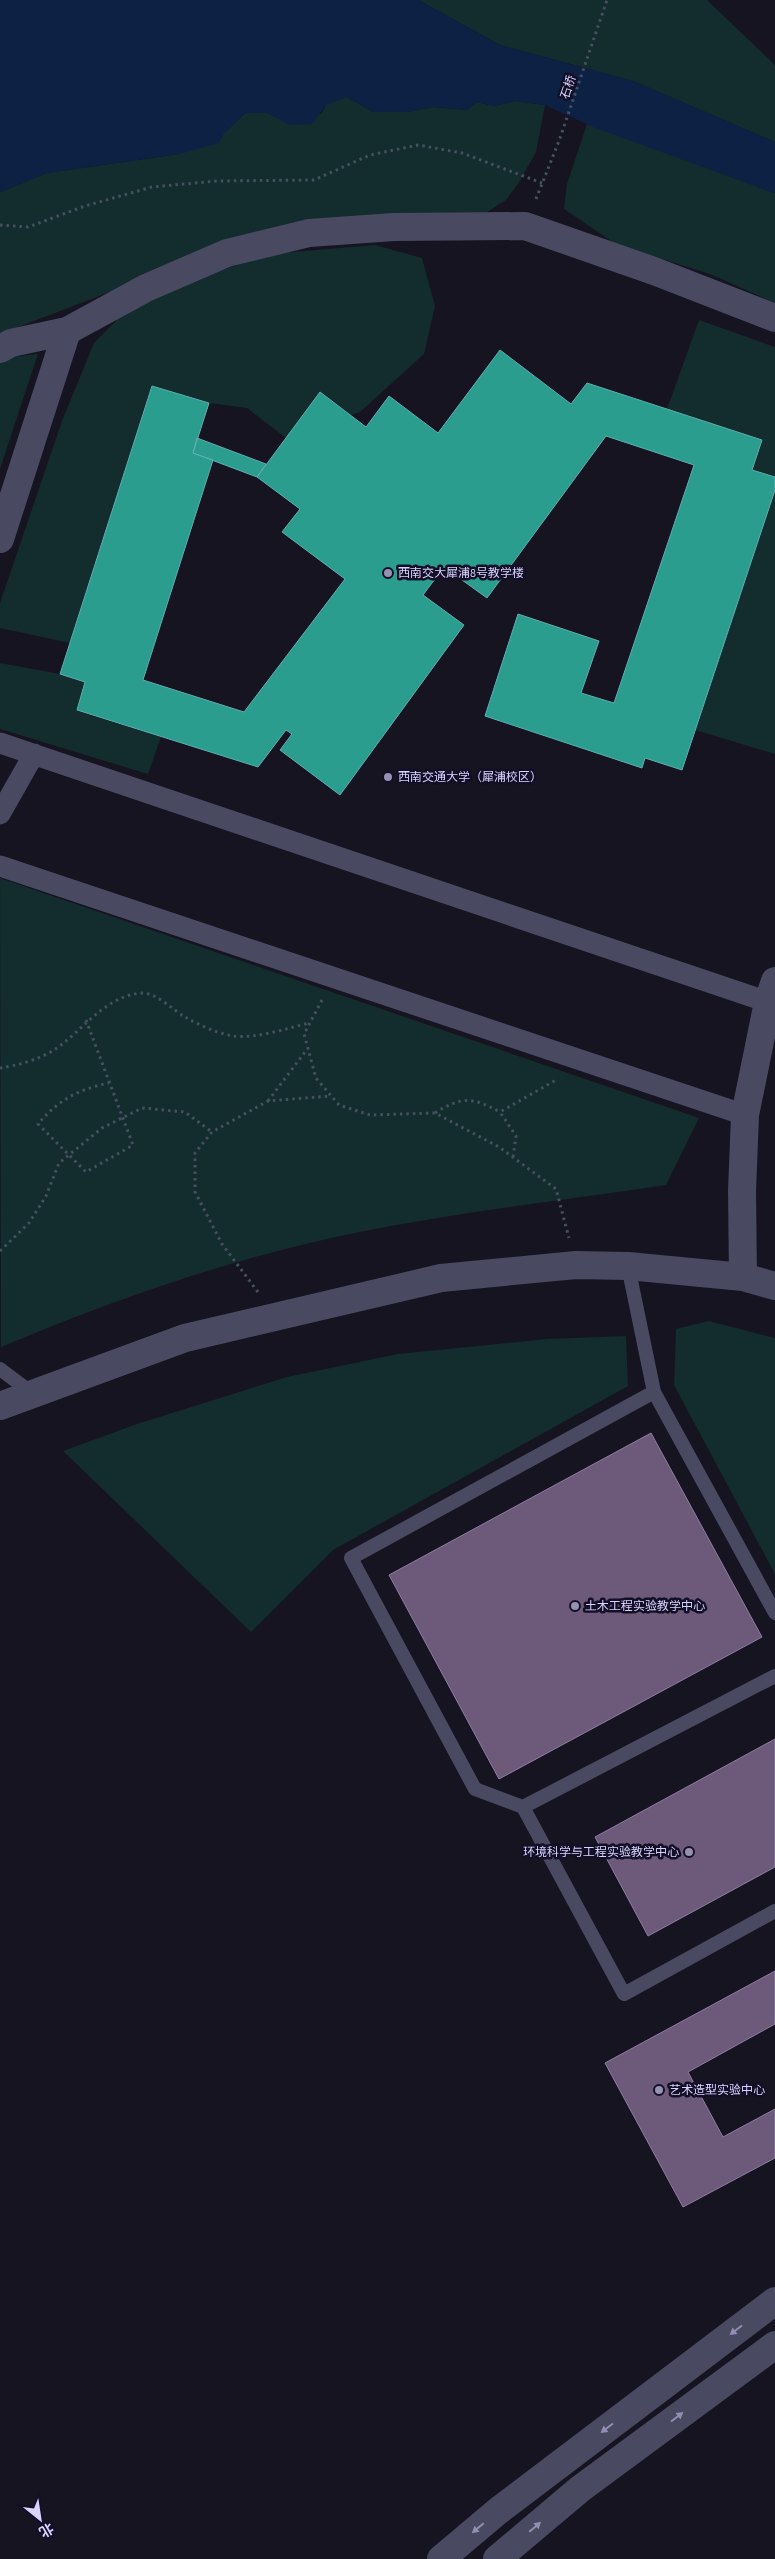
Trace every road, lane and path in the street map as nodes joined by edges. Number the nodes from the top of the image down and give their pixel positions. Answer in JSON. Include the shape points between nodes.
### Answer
{"nodes":[{"id":1,"x":607,"y":0,"type":"edge"},
{"id":2,"x":542,"y":183,"type":"junction"},
{"id":3,"x":0,"y":225,"type":"edge"},
{"id":4,"x":525,"y":226,"type":"junction"},
{"id":5,"x":775,"y":318,"type":"edge"},
{"id":6,"x":67,"y":331,"type":"junction"},
{"id":7,"x":0,"y":349,"type":"edge"},
{"id":8,"x":0,"y":539,"type":"edge"},
{"id":9,"x":0,"y":743,"type":"edge"},
{"id":10,"x":34,"y":754,"type":"junction"},
{"id":11,"x":0,"y":814,"type":"edge"},
{"id":12,"x":0,"y":866,"type":"edge"},
{"id":13,"x":338,"y":979,"type":"junction"},
{"id":14,"x":772,"y":992,"type":"edge"},
{"id":15,"x":86,"y":1020,"type":"junction"},
{"id":16,"x":310,"y":1023,"type":"junction"},
{"id":17,"x":308,"y":1047,"type":"junction"},
{"id":18,"x":587,"y":1062,"type":"junction"},
{"id":19,"x":0,"y":1068,"type":"edge"},
{"id":20,"x":109,"y":1083,"type":"junction"},
{"id":21,"x":331,"y":1096,"type":"junction"},
{"id":22,"x":268,"y":1101,"type":"junction"},
{"id":23,"x":500,"y":1112,"type":"junction"},
{"id":24,"x":435,"y":1113,"type":"junction"},
{"id":25,"x":744,"y":1115,"type":"junction"},
{"id":26,"x":123,"y":1118,"type":"junction"},
{"id":27,"x":212,"y":1132,"type":"junction"},
{"id":28,"x":68,"y":1155,"type":"junction"},
{"id":29,"x":513,"y":1157,"type":"junction"},
{"id":30,"x":0,"y":1251,"type":"edge"},
{"id":31,"x":576,"y":1265,"type":"junction"},
{"id":32,"x":628,"y":1266,"type":"junction"},
{"id":33,"x":743,"y":1277,"type":"junction"},
{"id":34,"x":775,"y":1286,"type":"edge"},
{"id":35,"x":277,"y":1316,"type":"junction"},
{"id":36,"x":0,"y":1369,"type":"edge"},
{"id":37,"x":654,"y":1392,"type":"junction"},
{"id":38,"x":32,"y":1393,"type":"junction"},
{"id":39,"x":0,"y":1406,"type":"edge"},
{"id":40,"x":775,"y":1613,"type":"edge"},
{"id":41,"x":775,"y":1676,"type":"edge"},
{"id":42,"x":523,"y":1807,"type":"junction"},
{"id":43,"x":775,"y":1911,"type":"edge"},
{"id":44,"x":775,"y":2301,"type":"edge"},
{"id":45,"x":775,"y":2345,"type":"edge"},
{"id":46,"x":441,"y":2559,"type":"edge"},
{"id":47,"x":498,"y":2559,"type":"edge"}],
"edges":[{"from":1,"to":2,"type":"path","name":"石桥"},
{"from":2,"to":3,"type":"path","via":[[462,153],[418,145],[370,155],[314,180],[152,187],[28,227]]},
{"from":2,"to":4,"type":"path","name":"石桥"},
{"from":4,"to":5,"type":"street"},
{"from":4,"to":6,"type":"street","via":[[394,227],[309,233],[227,253],[146,288]]},
{"from":6,"to":7,"type":"street","via":[[11,343]]},
{"from":6,"to":8,"type":"street"},
{"from":9,"to":10,"type":"street"},
{"from":10,"to":11,"type":"street"},
{"from":10,"to":14,"type":"street"},
{"from":12,"to":13,"type":"street"},
{"from":13,"to":16,"type":"path"},
{"from":13,"to":18,"type":"street"},
{"from":14,"to":25,"type":"street"},
{"from":15,"to":16,"type":"path","via":[[120,998],[144,993],[184,1017],[235,1036]]},
{"from":15,"to":19,"type":"path","via":[[53,1050],[11,1067]]},
{"from":15,"to":20,"type":"path"},
{"from":16,"to":17,"type":"path","via":[[304,1034]]},
{"from":17,"to":21,"type":"path","via":[[316,1078]]},
{"from":17,"to":22,"type":"path"},
{"from":18,"to":23,"type":"path"},
{"from":18,"to":25,"type":"street"},
{"from":20,"to":26,"type":"path"},
{"from":20,"to":28,"type":"path","via":[[70,1094],[38,1124]]},
{"from":21,"to":22,"type":"path"},
{"from":21,"to":24,"type":"path","via":[[339,1105],[370,1115]]},
{"from":22,"to":27,"type":"path"},
{"from":23,"to":24,"type":"path","via":[[476,1100],[453,1102]]},
{"from":23,"to":29,"type":"path","via":[[516,1136]]},
{"from":24,"to":29,"type":"path"},
{"from":25,"to":33,"type":"street"},
{"from":26,"to":27,"type":"path","via":[[142,1108],[185,1112]]},
{"from":26,"to":28,"type":"path","via":[[102,1128]]},
{"from":26,"to":28,"type":"path","via":[[133,1146],[86,1172]]},
{"from":27,"to":35,"type":"path","via":[[195,1152],[195,1192],[222,1244]]},
{"from":28,"to":30,"type":"path","via":[[59,1163],[46,1196],[30,1223]]},
{"from":29,"to":31,"type":"path","via":[[556,1189]]},
{"from":31,"to":32,"type":"street"},
{"from":31,"to":35,"type":"street","via":[[441,1278]]},
{"from":32,"to":33,"type":"street"},
{"from":32,"to":37,"type":"lane"},
{"from":33,"to":34,"type":"street"},
{"from":35,"to":38,"type":"street","via":[[185,1338]]},
{"from":36,"to":38,"type":"lane"},
{"from":37,"to":40,"type":"lane"},
{"from":37,"to":42,"type":"lane","via":[[351,1558],[475,1789]]},
{"from":38,"to":39,"type":"street"},
{"from":41,"to":42,"type":"lane"},
{"from":42,"to":43,"type":"lane","via":[[624,1994]]},
{"from":44,"to":46,"type":"street","one_way":true},
{"from":47,"to":45,"type":"street","one_way":true,"via":[[580,2489]]}]}
